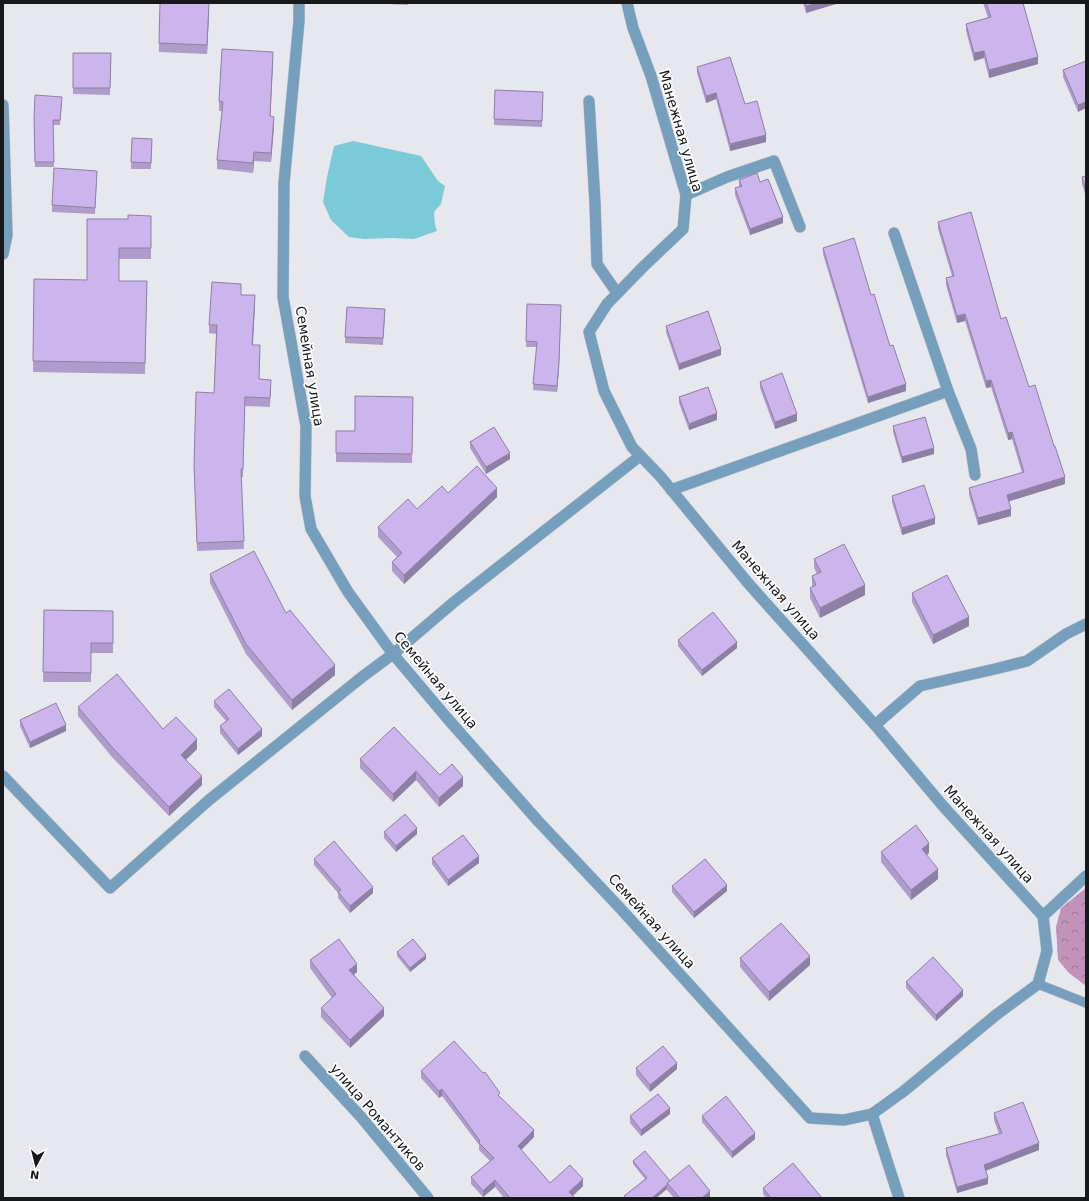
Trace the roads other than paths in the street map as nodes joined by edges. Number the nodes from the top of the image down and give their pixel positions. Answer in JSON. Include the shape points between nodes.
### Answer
{"nodes":[{"id":1,"x":299,"y":3,"type":"edge"},
{"id":2,"x":627,"y":3,"type":"edge"},
{"id":3,"x":589,"y":101,"type":"dead end"},
{"id":4,"x":3,"y":105,"type":"edge"},
{"id":5,"x":686,"y":195,"type":"junction"},
{"id":6,"x":800,"y":226,"type":"dead end"},
{"id":7,"x":894,"y":233,"type":"dead end"},
{"id":8,"x":3,"y":254,"type":"edge"},
{"id":9,"x":617,"y":293,"type":"junction"},
{"id":10,"x":948,"y":391,"type":"junction"},
{"id":11,"x":640,"y":456,"type":"junction"},
{"id":12,"x":975,"y":475,"type":"dead end"},
{"id":13,"x":671,"y":490,"type":"junction"},
{"id":14,"x":1086,"y":624,"type":"edge"},
{"id":15,"x":393,"y":654,"type":"junction"},
{"id":16,"x":875,"y":725,"type":"junction"},
{"id":17,"x":3,"y":776,"type":"edge"},
{"id":18,"x":1086,"y":876,"type":"edge"},
{"id":19,"x":1043,"y":916,"type":"junction"},
{"id":20,"x":1038,"y":984,"type":"junction"},
{"id":21,"x":1086,"y":1003,"type":"edge"},
{"id":22,"x":305,"y":1056,"type":"dead end"},
{"id":23,"x":872,"y":1114,"type":"junction"},
{"id":24,"x":428,"y":1198,"type":"edge"},
{"id":25,"x":899,"y":1198,"type":"edge"}],
"edges":[{"from":1,"to":15,"type":"street","name":"Семейная улица","via":[[284,183],[283,298],[306,426],[304,496],[311,529],[321,547],[348,592]]},
{"from":2,"to":5,"type":"street","name":"Манежная улица"},
{"from":3,"to":9,"type":"street","via":[[597,264]]},
{"from":4,"to":8,"type":"street","via":[[7,235]]},
{"from":5,"to":6,"type":"street","via":[[727,177],[774,161]]},
{"from":5,"to":9,"type":"street","name":"Манежная улица","via":[[684,229]]},
{"from":7,"to":10,"type":"street"},
{"from":9,"to":11,"type":"street","name":"Манежная улица","via":[[589,332],[604,391],[632,447]]},
{"from":10,"to":12,"type":"street","via":[[971,449]]},
{"from":10,"to":13,"type":"street"},
{"from":11,"to":13,"type":"street","name":"Манежная улица"},
{"from":11,"to":15,"type":"street","via":[[454,602]]},
{"from":13,"to":16,"type":"street","name":"Манежная улица","via":[[748,583]]},
{"from":14,"to":16,"type":"street","via":[[1066,634],[1027,661],[920,686]]},
{"from":15,"to":17,"type":"street","via":[[210,800],[110,888]]},
{"from":15,"to":23,"type":"street","name":"Семейная улица","via":[[538,821],[810,1118],[844,1120]]},
{"from":16,"to":19,"type":"street","name":"Манежная улица","via":[[943,806]]},
{"from":18,"to":19,"type":"street"},
{"from":19,"to":20,"type":"street","via":[[1047,951]]},
{"from":20,"to":21,"type":"lane"},
{"from":20,"to":23,"type":"street"},
{"from":22,"to":24,"type":"street","name":"улица Романтиков","via":[[361,1117]]},
{"from":23,"to":25,"type":"street"}]}
